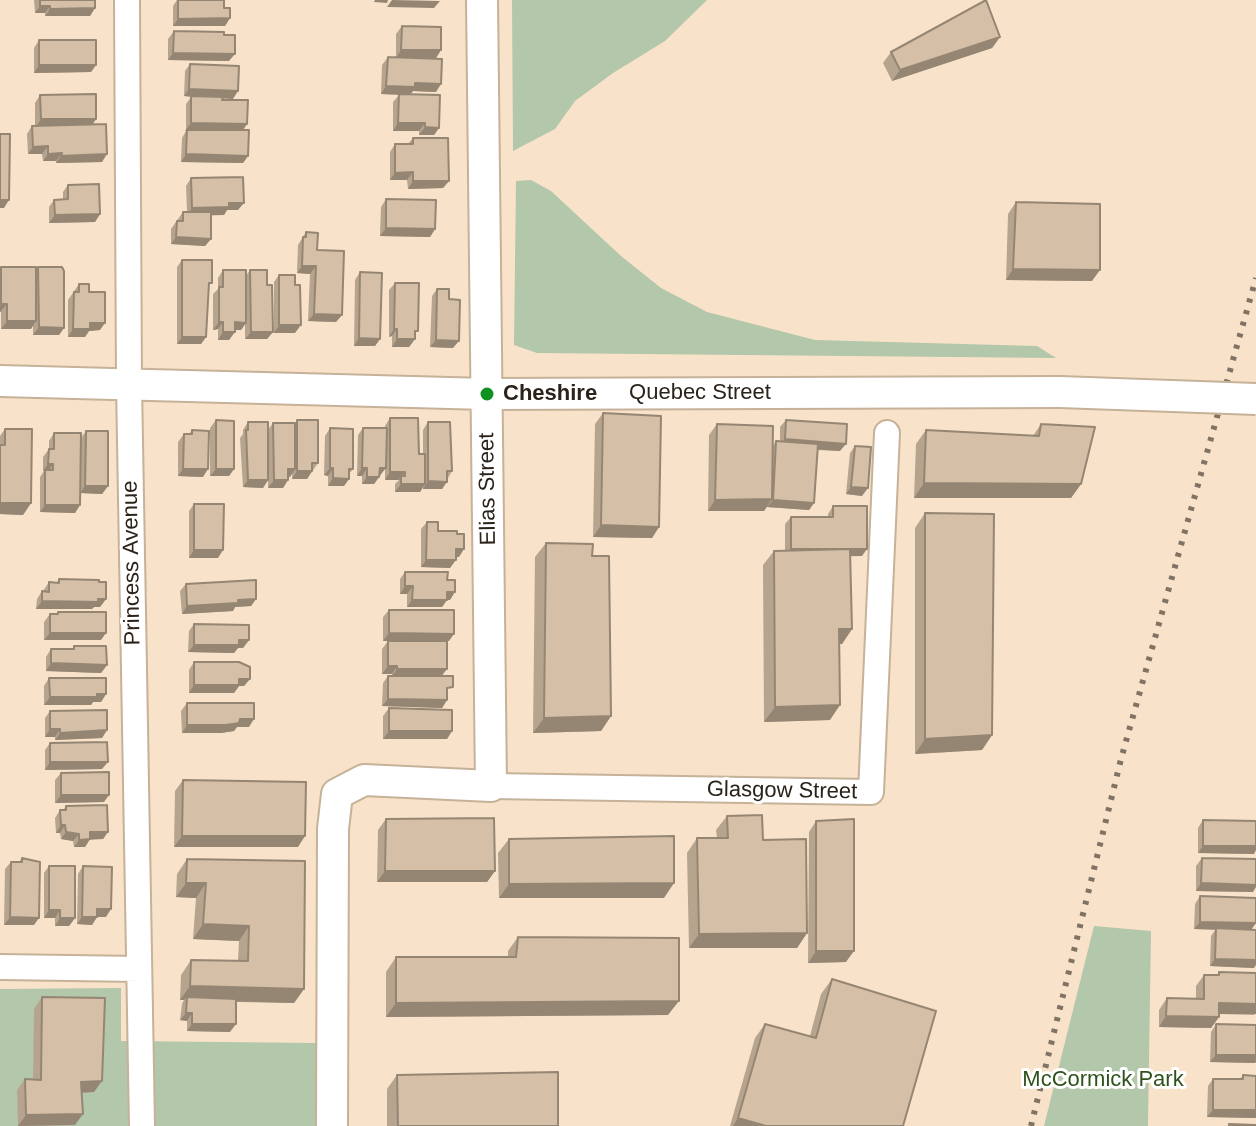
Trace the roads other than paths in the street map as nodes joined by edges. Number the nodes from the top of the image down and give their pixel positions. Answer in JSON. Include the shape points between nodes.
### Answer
{"nodes":[{"id":1,"x":127,"y":0,"type":"edge"},
{"id":2,"x":482,"y":0,"type":"edge"},
{"id":3,"x":0,"y":381,"type":"edge"},
{"id":4,"x":129,"y":384,"type":"junction"},
{"id":5,"x":487,"y":394,"type":"junction"},
{"id":6,"x":1256,"y":399,"type":"edge"},
{"id":7,"x":887,"y":433,"type":"dead end"},
{"id":8,"x":491,"y":786,"type":"junction"},
{"id":9,"x":0,"y":967,"type":"edge"},
{"id":10,"x":139,"y":969,"type":"junction"},
{"id":11,"x":142,"y":1126,"type":"edge"},
{"id":12,"x":332,"y":1126,"type":"edge"}],
"edges":[{"from":1,"to":4,"type":"street","name":"Princess Avenue"},
{"from":2,"to":5,"type":"street","name":"Elias Street"},
{"from":3,"to":4,"type":"street","name":"Quebec Street"},
{"from":4,"to":5,"type":"street","name":"Quebec Street"},
{"from":4,"to":10,"type":"street","name":"Princess Avenue"},
{"from":5,"to":6,"type":"street","name":"Quebec Street","bridge":true,"via":[[1060,392]]},
{"from":5,"to":8,"type":"street","name":"Elias Street"},
{"from":7,"to":8,"type":"street","name":"Glasgow Street","via":[[871,792]]},
{"from":8,"to":12,"type":"street","name":"Glasgow Street","via":[[364,780],[337,794]]},
{"from":9,"to":10,"type":"street"},
{"from":10,"to":11,"type":"street","name":"Princess Avenue"}]}
